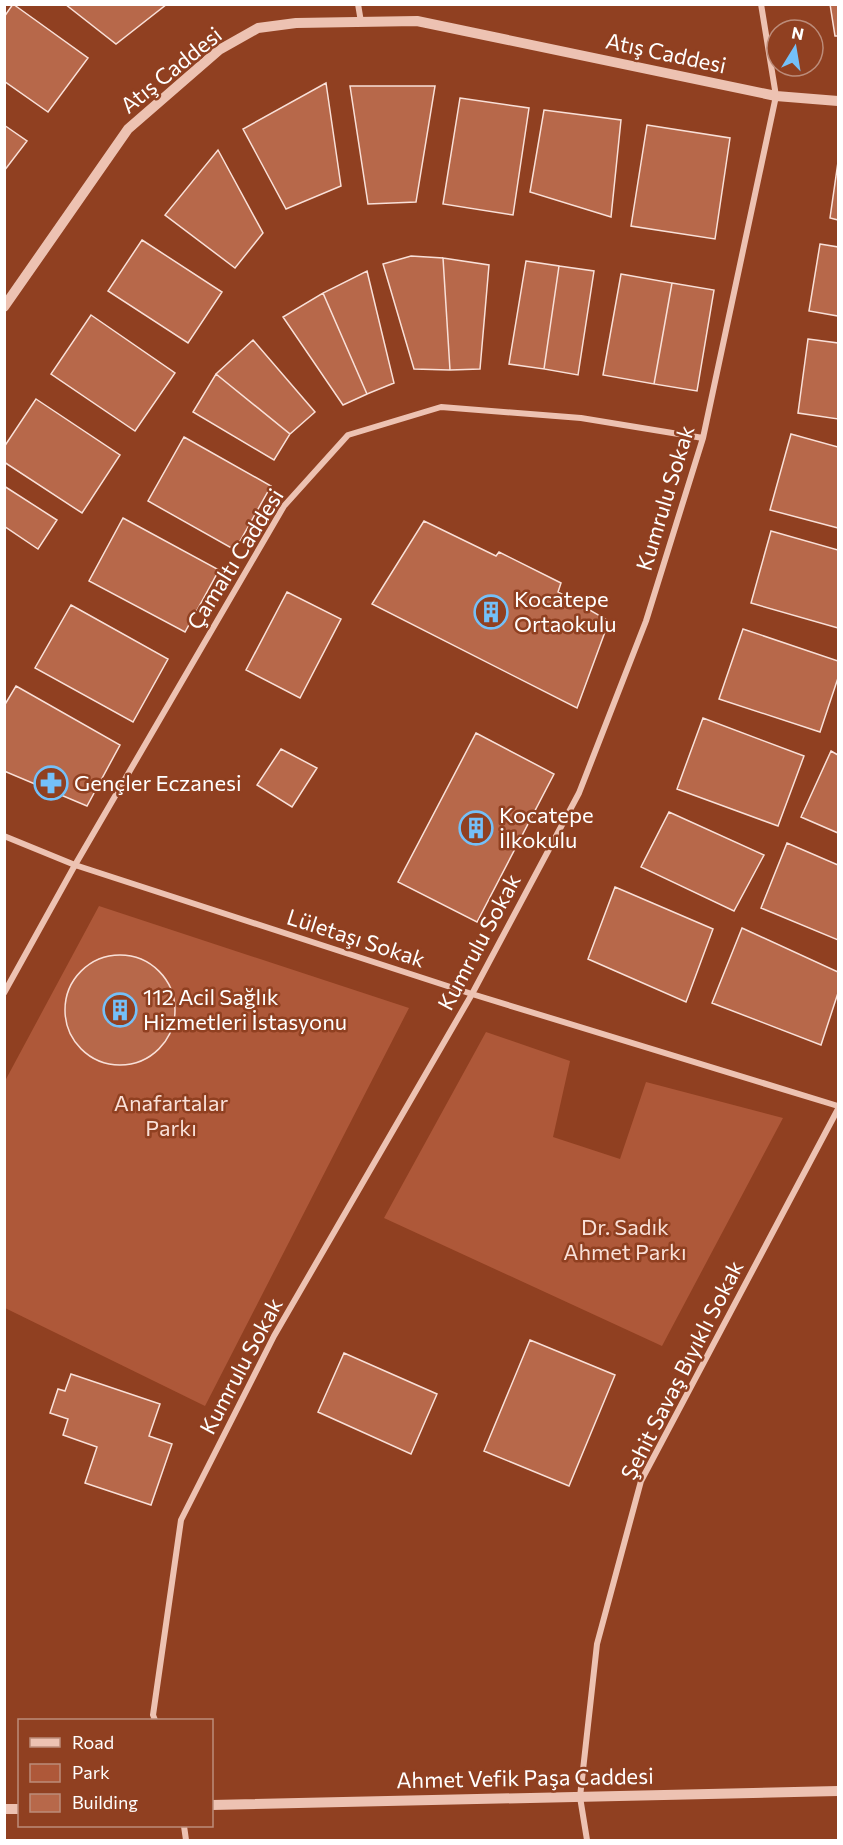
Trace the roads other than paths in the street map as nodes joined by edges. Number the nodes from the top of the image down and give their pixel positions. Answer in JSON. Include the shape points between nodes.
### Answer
{"nodes":[{"id":1,"x":358,"y":4,"type":"edge"},
{"id":2,"x":761,"y":4,"type":"edge"},
{"id":3,"x":362,"y":22,"type":"junction"},
{"id":4,"x":776,"y":96,"type":"junction"},
{"id":5,"x":838,"y":101,"type":"edge"},
{"id":6,"x":4,"y":307,"type":"edge"},
{"id":7,"x":703,"y":438,"type":"junction"},
{"id":8,"x":4,"y":836,"type":"edge"},
{"id":9,"x":75,"y":865,"type":"junction"},
{"id":10,"x":4,"y":993,"type":"edge"},
{"id":11,"x":472,"y":994,"type":"junction"},
{"id":12,"x":838,"y":1107,"type":"edge"},
{"id":13,"x":154,"y":1719,"type":"edge"},
{"id":14,"x":838,"y":1791,"type":"edge"},
{"id":15,"x":580,"y":1797,"type":"junction"},
{"id":16,"x":213,"y":1805,"type":"edge"},
{"id":17,"x":587,"y":1840,"type":"edge"}],
"edges":[{"from":1,"to":3,"type":"street"},
{"from":2,"to":4,"type":"street","name":"Kumrulu Sokak"},
{"from":3,"to":4,"type":"street","name":"Atış Caddesi","via":[[417,21]]},
{"from":3,"to":6,"type":"street","name":"Atış Caddesi","via":[[258,28],[219,50],[128,129]]},
{"from":4,"to":5,"type":"street","name":"Atış Caddesi"},
{"from":4,"to":7,"type":"street","name":"Kumrulu Sokak"},
{"from":7,"to":9,"type":"street","name":"Çamaltı Caddesi","via":[[581,418],[441,407],[348,435],[284,506]]},
{"from":7,"to":11,"type":"street","name":"Kumrulu Sokak","via":[[646,621],[579,793]]},
{"from":8,"to":9,"type":"street","name":"Lületaşı Sokak"},
{"from":9,"to":10,"type":"street","name":"Çamaltı Caddesi"},
{"from":9,"to":11,"type":"street","name":"Lületaşı Sokak"},
{"from":11,"to":12,"type":"street","name":"Lületaşı Sokak"},
{"from":11,"to":13,"type":"street","name":"Kumrulu Sokak","via":[[274,1336],[181,1520]]},
{"from":12,"to":15,"type":"street","name":"Şehit Savaş Bıyıklı Sokak","via":[[641,1482],[597,1644]]},
{"from":14,"to":15,"type":"street","name":"Ahmet Vefik Paşa Caddesi"},
{"from":15,"to":16,"type":"street","name":"Ahmet Vefik Paşa Caddesi"},
{"from":15,"to":17,"type":"street","name":"Şehit Savaş Bıyıklı Sokak"}]}
